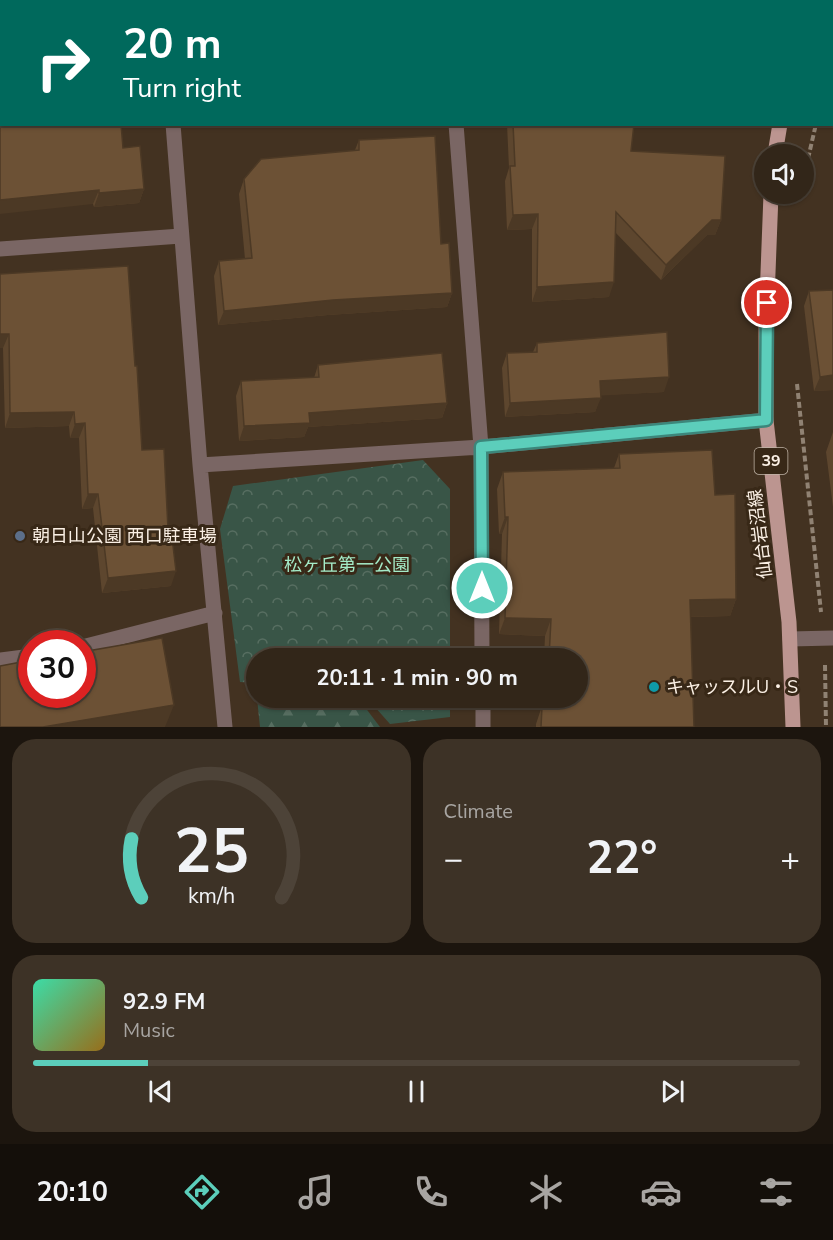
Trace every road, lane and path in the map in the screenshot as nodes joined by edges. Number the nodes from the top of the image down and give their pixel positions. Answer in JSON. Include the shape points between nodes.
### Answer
{"nodes":[{"id":1,"x":173,"y":126,"type":"edge"},
{"id":2,"x":456,"y":126,"type":"edge"},
{"id":3,"x":780,"y":126,"type":"edge"},
{"id":4,"x":816,"y":126,"type":"edge"},
{"id":5,"x":777,"y":144,"type":"edge"},
{"id":6,"x":811,"y":144,"type":"edge"},
{"id":7,"x":771,"y":204,"type":"edge"},
{"id":8,"x":181,"y":236,"type":"junction"},
{"id":9,"x":0,"y":249,"type":"edge"},
{"id":10,"x":796,"y":378,"type":"dead end"},
{"id":11,"x":766,"y":420,"type":"junction"},
{"id":12,"x":481,"y":447,"type":"junction"},
{"id":13,"x":200,"y":465,"type":"junction"},
{"id":14,"x":215,"y":613,"type":"junction"},
{"id":15,"x":828,"y":638,"type":"edge"},
{"id":16,"x":790,"y":639,"type":"junction"},
{"id":17,"x":96,"y":643,"type":"edge"},
{"id":18,"x":483,"y":648,"type":"edge"},
{"id":19,"x":18,"y":658,"type":"edge"},
{"id":20,"x":0,"y":660,"type":"edge"},
{"id":21,"x":483,"y":708,"type":"edge"},
{"id":22,"x":225,"y":727,"type":"edge"},
{"id":23,"x":483,"y":727,"type":"edge"},
{"id":24,"x":793,"y":727,"type":"edge"},
{"id":25,"x":826,"y":727,"type":"edge"}],
"edges":[{"from":1,"to":8,"type":"street"},
{"from":2,"to":12,"type":"street"},
{"from":3,"to":5,"type":"main road"},
{"from":4,"to":6,"type":"path"},
{"from":7,"to":11,"type":"main road","name":"仙台岩沼線","number":"39"},
{"from":8,"to":9,"type":"street"},
{"from":8,"to":13,"type":"street"},
{"from":10,"to":15,"type":"path"},
{"from":11,"to":12,"type":"street"},
{"from":11,"to":16,"type":"main road","name":"仙台岩沼線","number":"39"},
{"from":12,"to":13,"type":"street"},
{"from":12,"to":18,"type":"street"},
{"from":13,"to":14,"type":"street"},
{"from":14,"to":17,"type":"street"},
{"from":14,"to":22,"type":"street"},
{"from":15,"to":16,"type":"street"},
{"from":15,"to":25,"type":"path"},
{"from":16,"to":24,"type":"main road","name":"仙台岩沼線","number":"39"},
{"from":19,"to":20,"type":"street"},
{"from":21,"to":23,"type":"street"}]}
